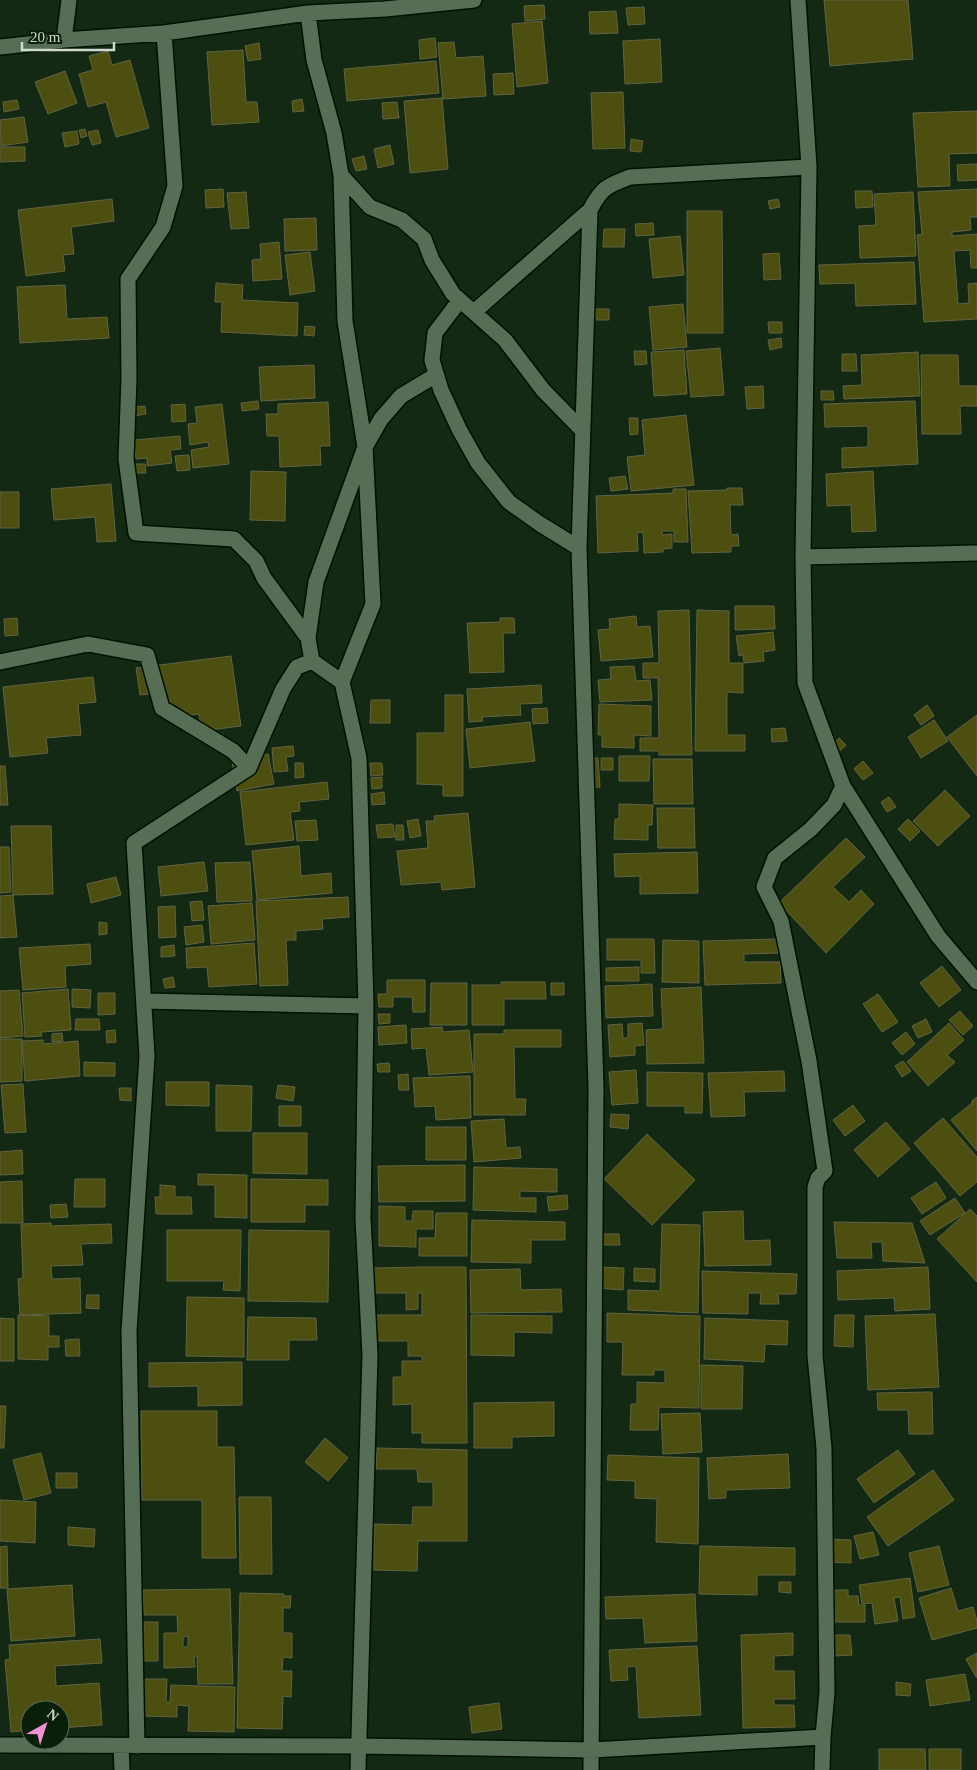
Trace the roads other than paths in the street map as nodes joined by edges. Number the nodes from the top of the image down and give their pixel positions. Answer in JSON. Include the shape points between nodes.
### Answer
{"nodes":[{"id":1,"x":69,"y":0,"type":"edge"},
{"id":2,"x":474,"y":0,"type":"edge"},
{"id":3,"x":798,"y":0,"type":"edge"},
{"id":4,"x":384,"y":4,"type":"edge"},
{"id":5,"x":308,"y":12,"type":"junction"},
{"id":6,"x":164,"y":33,"type":"junction"},
{"id":7,"x":64,"y":40,"type":"junction"},
{"id":8,"x":0,"y":47,"type":"edge"},
{"id":9,"x":809,"y":167,"type":"junction"},
{"id":10,"x":341,"y":174,"type":"junction"},
{"id":11,"x":590,"y":210,"type":"junction"},
{"id":12,"x":460,"y":300,"type":"junction"},
{"id":13,"x":474,"y":312,"type":"junction"},
{"id":14,"x":436,"y":375,"type":"junction"},
{"id":15,"x":582,"y":430,"type":"junction"},
{"id":16,"x":365,"y":448,"type":"junction"},
{"id":17,"x":579,"y":548,"type":"junction"},
{"id":18,"x":977,"y":553,"type":"edge"},
{"id":19,"x":803,"y":557,"type":"junction"},
{"id":20,"x":308,"y":638,"type":"junction"},
{"id":21,"x":0,"y":662,"type":"edge"},
{"id":22,"x":312,"y":662,"type":"junction"},
{"id":23,"x":342,"y":682,"type":"junction"},
{"id":24,"x":249,"y":768,"type":"junction"},
{"id":25,"x":843,"y":786,"type":"junction"},
{"id":26,"x":977,"y":982,"type":"edge"},
{"id":27,"x":144,"y":1001,"type":"junction"},
{"id":28,"x":366,"y":1006,"type":"junction"},
{"id":29,"x":823,"y":1737,"type":"junction"},
{"id":30,"x":0,"y":1745,"type":"edge"},
{"id":31,"x":121,"y":1746,"type":"junction"},
{"id":32,"x":137,"y":1746,"type":"junction"},
{"id":33,"x":359,"y":1746,"type":"junction"},
{"id":34,"x":592,"y":1750,"type":"junction"},
{"id":35,"x":122,"y":1770,"type":"edge"},
{"id":36,"x":358,"y":1770,"type":"edge"},
{"id":37,"x":591,"y":1770,"type":"edge"},
{"id":38,"x":822,"y":1770,"type":"edge"}],
"edges":[{"from":1,"to":7,"type":"street"},
{"from":2,"to":4,"type":"street"},
{"from":3,"to":9,"type":"street"},
{"from":4,"to":5,"type":"street"},
{"from":5,"to":6,"type":"street"},
{"from":5,"to":10,"type":"street","via":[[314,60],[334,133]]},
{"from":6,"to":7,"type":"street"},
{"from":6,"to":20,"type":"street","via":[[175,186],[163,227],[128,279],[126,459],[136,533],[234,539],[256,561],[264,578]]},
{"from":7,"to":8,"type":"street"},
{"from":9,"to":11,"type":"street","via":[[630,177],[607,186]]},
{"from":9,"to":19,"type":"street"},
{"from":10,"to":12,"type":"street","via":[[370,206],[402,220],[424,238],[432,260]]},
{"from":10,"to":16,"type":"street","via":[[344,321]]},
{"from":11,"to":13,"type":"street"},
{"from":11,"to":15,"type":"street"},
{"from":12,"to":13,"type":"street"},
{"from":12,"to":14,"type":"street","via":[[435,333],[432,360]]},
{"from":13,"to":15,"type":"street","via":[[505,340],[543,390]]},
{"from":14,"to":16,"type":"street","via":[[401,396],[381,419]]},
{"from":14,"to":17,"type":"street","via":[[459,429],[478,463],[510,502]]},
{"from":15,"to":17,"type":"street"},
{"from":16,"to":20,"type":"street","via":[[316,582]]},
{"from":16,"to":23,"type":"street","via":[[373,604]]},
{"from":17,"to":34,"type":"street","via":[[596,1087]]},
{"from":18,"to":19,"type":"street"},
{"from":19,"to":25,"type":"street","via":[[804,683]]},
{"from":20,"to":22,"type":"street"},
{"from":21,"to":24,"type":"street","via":[[88,644],[147,655],[162,708],[232,751]]},
{"from":22,"to":23,"type":"street"},
{"from":22,"to":24,"type":"street","via":[[297,667],[283,689]]},
{"from":23,"to":28,"type":"street","via":[[359,758]]},
{"from":24,"to":27,"type":"street","via":[[134,843]]},
{"from":25,"to":26,"type":"street","via":[[938,936]]},
{"from":25,"to":29,"type":"street","via":[[834,804],[811,830],[775,858],[764,888],[781,921],[809,1061],[825,1172],[815,1187],[814,1250],[815,1356],[824,1448],[827,1692]]},
{"from":27,"to":28,"type":"street"},
{"from":27,"to":32,"type":"street","via":[[147,1056],[129,1331]]},
{"from":28,"to":33,"type":"street","via":[[363,1218],[370,1355]]},
{"from":29,"to":34,"type":"street"},
{"from":29,"to":38,"type":"street"},
{"from":30,"to":31,"type":"street"},
{"from":31,"to":32,"type":"street"},
{"from":31,"to":35,"type":"street"},
{"from":32,"to":33,"type":"street"},
{"from":33,"to":34,"type":"street"},
{"from":33,"to":36,"type":"street"},
{"from":34,"to":37,"type":"street"}]}
